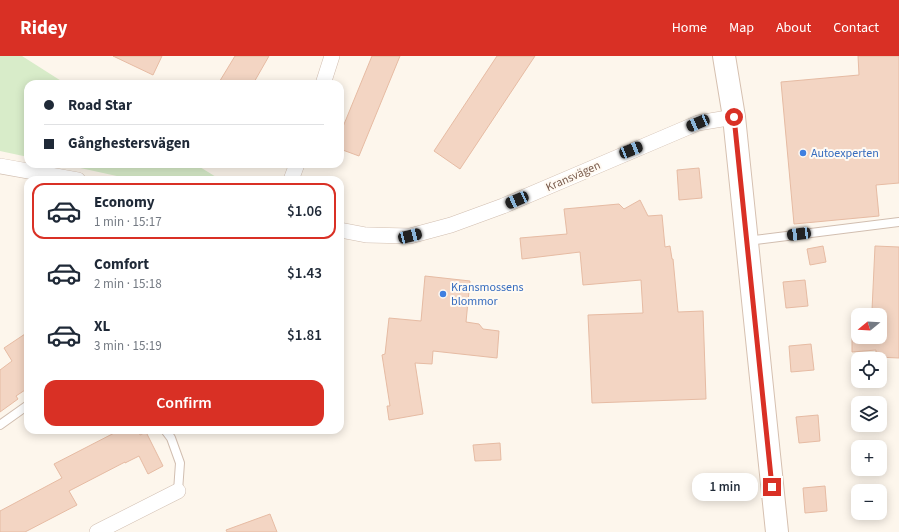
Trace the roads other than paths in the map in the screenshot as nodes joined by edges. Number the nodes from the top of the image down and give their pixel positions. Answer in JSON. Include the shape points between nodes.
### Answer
{"nodes":[{"id":1,"x":332,"y":56,"type":"edge"},
{"id":2,"x":724,"y":56,"type":"edge"},
{"id":3,"x":324,"y":80,"type":"edge"},
{"id":4,"x":734,"y":117,"type":"junction"},
{"id":5,"x":0,"y":166,"type":"edge"},
{"id":6,"x":56,"y":176,"type":"edge"},
{"id":7,"x":899,"y":222,"type":"edge"},
{"id":8,"x":344,"y":231,"type":"edge"},
{"id":9,"x":746,"y":241,"type":"junction"},
{"id":10,"x":24,"y":408,"type":"edge"},
{"id":11,"x":0,"y":425,"type":"edge"},
{"id":12,"x":168,"y":434,"type":"edge"},
{"id":13,"x":178,"y":491,"type":"joint"},
{"id":14,"x":96,"y":532,"type":"edge"},
{"id":15,"x":777,"y":532,"type":"edge"}],
"edges":[{"from":1,"to":3,"type":"street"},
{"from":2,"to":4,"type":"street"},
{"from":4,"to":8,"type":"street","name":"Kransvägen","via":[[698,123],[503,206],[451,225],[410,236],[366,235]]},
{"from":4,"to":9,"type":"street"},
{"from":5,"to":6,"type":"street"},
{"from":7,"to":9,"type":"lane"},
{"from":9,"to":15,"type":"street"},
{"from":10,"to":11,"type":"lane"},
{"from":12,"to":13,"type":"lane","via":[[180,463]]},
{"from":13,"to":14,"type":"street"}]}
